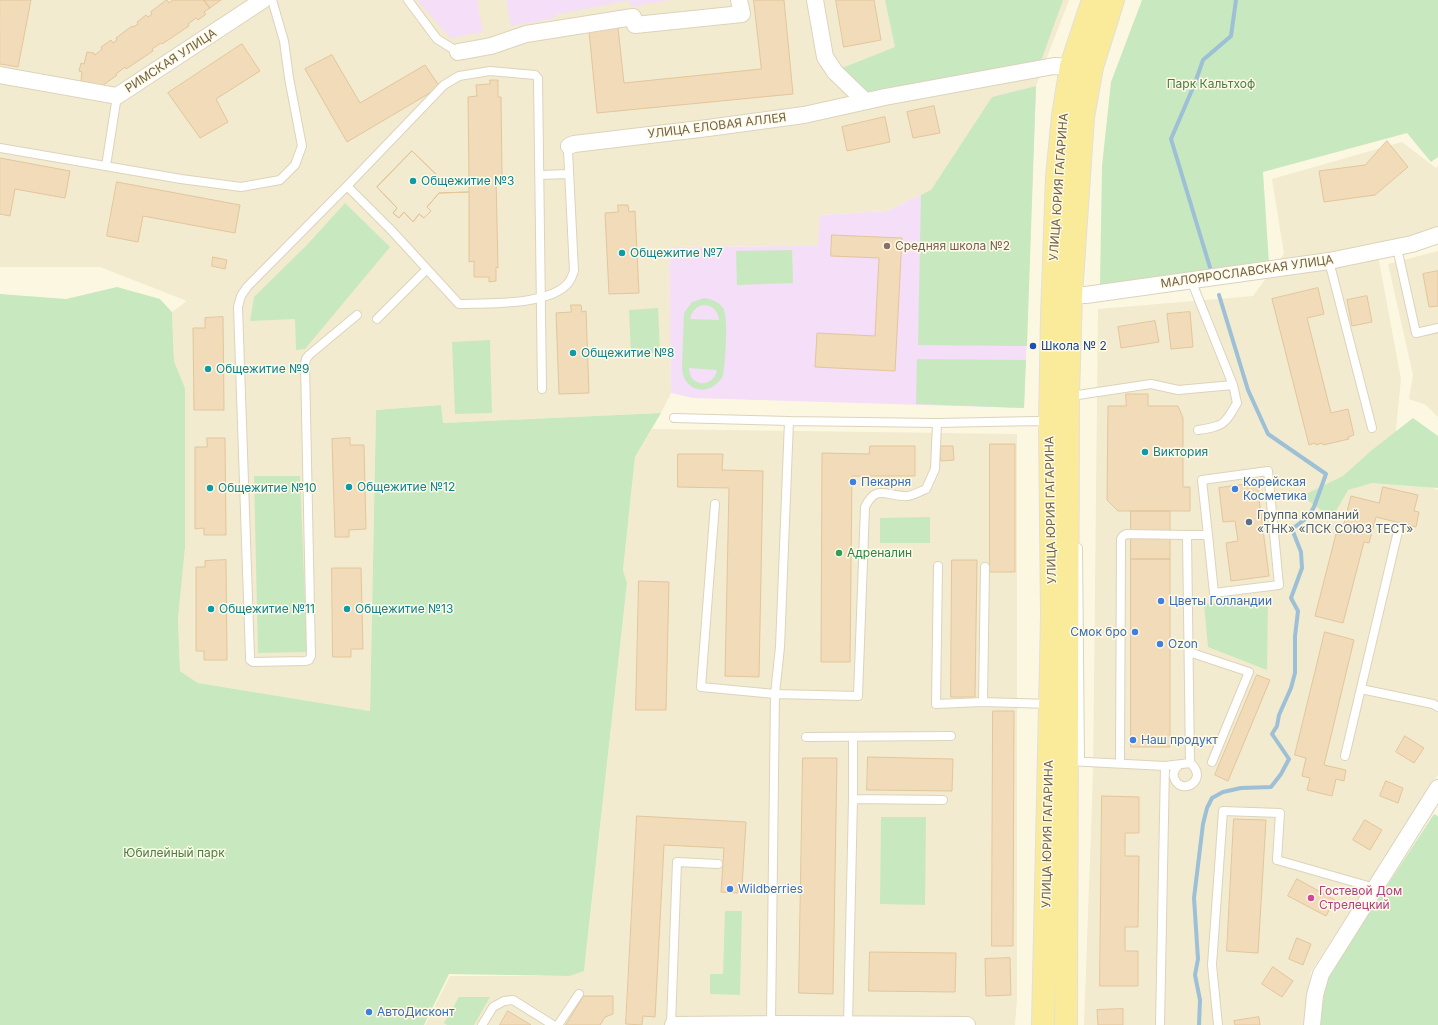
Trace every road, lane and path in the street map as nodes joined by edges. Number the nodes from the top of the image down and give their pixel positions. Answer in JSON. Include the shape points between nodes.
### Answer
{"nodes":[{"id":1,"x":263,"y":0,"type":"edge"},
{"id":2,"x":272,"y":0,"type":"edge"},
{"id":3,"x":408,"y":0,"type":"edge"},
{"id":4,"x":739,"y":0,"type":"edge"},
{"id":5,"x":816,"y":0,"type":"edge"},
{"id":6,"x":1093,"y":0,"type":"edge"},
{"id":7,"x":1113,"y":0,"type":"edge"},
{"id":8,"x":458,"y":52,"type":"joint"},
{"id":9,"x":1070,"y":66,"type":"junction"},
{"id":10,"x":1092,"y":67,"type":"junction"},
{"id":11,"x":0,"y":76,"type":"edge"},
{"id":12,"x":117,"y":96,"type":"junction"},
{"id":13,"x":865,"y":101,"type":"junction"},
{"id":14,"x":569,"y":146,"type":"joint"},
{"id":15,"x":0,"y":148,"type":"edge"},
{"id":16,"x":106,"y":166,"type":"junction"},
{"id":17,"x":569,"y":174,"type":"junction"},
{"id":18,"x":540,"y":175,"type":"junction"},
{"id":19,"x":347,"y":186,"type":"junction"},
{"id":20,"x":1438,"y":235,"type":"edge"},
{"id":21,"x":1396,"y":248,"type":"junction"},
{"id":22,"x":1329,"y":261,"type":"junction"},
{"id":23,"x":427,"y":270,"type":"junction"},
{"id":24,"x":1191,"y":280,"type":"junction"},
{"id":25,"x":1062,"y":295,"type":"junction"},
{"id":26,"x":541,"y":298,"type":"junction"},
{"id":27,"x":356,"y":315,"type":"dead end"},
{"id":28,"x":377,"y":319,"type":"dead end"},
{"id":29,"x":1438,"y":328,"type":"edge"},
{"id":30,"x":1233,"y":385,"type":"junction"},
{"id":31,"x":542,"y":389,"type":"dead end"},
{"id":32,"x":1074,"y":398,"type":"junction"},
{"id":33,"x":674,"y":418,"type":"dead end"},
{"id":34,"x":789,"y":421,"type":"junction"},
{"id":35,"x":937,"y":423,"type":"junction"},
{"id":36,"x":1050,"y":423,"type":"junction"},
{"id":37,"x":1372,"y":428,"type":"dead end"},
{"id":38,"x":1198,"y":430,"type":"dead end"},
{"id":39,"x":715,"y":504,"type":"dead end"},
{"id":40,"x":1399,"y":527,"type":"dead end"},
{"id":41,"x":1188,"y":534,"type":"junction"},
{"id":42,"x":1208,"y":535,"type":"junction"},
{"id":43,"x":1078,"y":538,"type":"dead end"},
{"id":44,"x":938,"y":566,"type":"dead end"},
{"id":45,"x":985,"y":567,"type":"dead end"},
{"id":46,"x":1189,"y":652,"type":"junction"},
{"id":47,"x":1360,"y":689,"type":"junction"},
{"id":48,"x":775,"y":694,"type":"junction"},
{"id":49,"x":984,"y":702,"type":"junction"},
{"id":50,"x":1051,"y":704,"type":"junction"},
{"id":51,"x":1438,"y":707,"type":"edge"},
{"id":52,"x":951,"y":736,"type":"dead end"},
{"id":53,"x":806,"y":737,"type":"dead end"},
{"id":54,"x":853,"y":737,"type":"junction"},
{"id":55,"x":1344,"y":756,"type":"dead end"},
{"id":56,"x":1073,"y":761,"type":"junction"},
{"id":57,"x":1212,"y":762,"type":"dead end"},
{"id":58,"x":1120,"y":763,"type":"junction"},
{"id":59,"x":1190,"y":763,"type":"junction"},
{"id":60,"x":1165,"y":766,"type":"junction"},
{"id":61,"x":1178,"y":766,"type":"junction"},
{"id":62,"x":1438,"y":788,"type":"edge"},
{"id":63,"x":853,"y":799,"type":"junction"},
{"id":64,"x":943,"y":800,"type":"dead end"},
{"id":65,"x":718,"y":864,"type":"dead end"},
{"id":66,"x":1375,"y":888,"type":"junction"},
{"id":67,"x":579,"y":994,"type":"dead end"},
{"id":68,"x":771,"y":1024,"type":"junction"},
{"id":69,"x":801,"y":1024,"type":"edge"},
{"id":70,"x":848,"y":1024,"type":"junction"},
{"id":71,"x":482,"y":1025,"type":"edge"},
{"id":72,"x":553,"y":1025,"type":"edge"},
{"id":73,"x":558,"y":1025,"type":"edge"},
{"id":74,"x":672,"y":1025,"type":"edge"},
{"id":75,"x":894,"y":1025,"type":"edge"},
{"id":76,"x":922,"y":1025,"type":"edge"},
{"id":77,"x":967,"y":1025,"type":"edge"},
{"id":78,"x":1043,"y":1025,"type":"edge"},
{"id":79,"x":1066,"y":1025,"type":"edge"},
{"id":80,"x":1160,"y":1025,"type":"edge"},
{"id":81,"x":1218,"y":1025,"type":"edge"},
{"id":82,"x":1312,"y":1025,"type":"edge"}],
"edges":[{"from":1,"to":12,"type":"street","name":"РИМСКАЯ УЛИЦА"},
{"from":2,"to":16,"type":"lane","via":[[284,41],[302,146],[295,165],[280,180],[241,187]]},
{"from":3,"to":8,"type":"lane","via":[[437,40]]},
{"from":4,"to":8,"type":"street","via":[[742,14],[635,25],[634,17],[526,34],[491,46]]},
{"from":5,"to":13,"type":"street","via":[[825,57],[835,72]]},
{"from":6,"to":9,"type":"main road","name":"УЛИЦА ЮРИЯ ГАГАРИНА"},
{"from":7,"to":10,"type":"main road","name":"УЛИЦА ЮРИЯ ГАГАРИНА"},
{"from":9,"to":10,"type":"street","name":"УЛИЦА ЕЛОВАЯ АЛЛЕЯ"},
{"from":9,"to":13,"type":"street","name":"УЛИЦА ЕЛОВАЯ АЛЛЕЯ","via":[[1054,66]]},
{"from":9,"to":25,"type":"main road","name":"УЛИЦА ЮРИЯ ГАГАРИНА","via":[[1058,177]]},
{"from":10,"to":25,"type":"main road","name":"УЛИЦА ЮРИЯ ГАГАРИНА","via":[[1083,117]]},
{"from":11,"to":12,"type":"street","name":"РИМСКАЯ УЛИЦА"},
{"from":12,"to":16,"type":"lane"},
{"from":13,"to":14,"type":"street","name":"УЛИЦА ЕЛОВАЯ АЛЛЕЯ","via":[[804,115]]},
{"from":14,"to":17,"type":"lane"},
{"from":15,"to":16,"type":"lane"},
{"from":17,"to":18,"type":"lane"},
{"from":17,"to":26,"type":"lane","via":[[574,271],[569,282],[558,291]]},
{"from":18,"to":19,"type":"lane","via":[[538,78],[535,75],[490,71],[459,76],[444,85]]},
{"from":18,"to":26,"type":"lane"},
{"from":19,"to":23,"type":"lane"},
{"from":19,"to":27,"type":"lane","via":[[247,287],[238,307],[250,660],[253,662],[306,661],[311,656],[305,364],[309,355]]},
{"from":20,"to":21,"type":"street","name":"МАЛОЯРОСЛАВСКАЯ УЛИЦА"},
{"from":21,"to":22,"type":"street","name":"МАЛОЯРОСЛАВСКАЯ УЛИЦА"},
{"from":21,"to":29,"type":"lane","via":[[1416,333]]},
{"from":22,"to":24,"type":"street","name":"МАЛОЯРОСЛАВСКАЯ УЛИЦА"},
{"from":22,"to":37,"type":"lane"},
{"from":23,"to":26,"type":"lane","via":[[459,304]]},
{"from":23,"to":28,"type":"lane"},
{"from":24,"to":25,"type":"street","name":"МАЛОЯРОСЛАВСКАЯ УЛИЦА","via":[[1086,295]]},
{"from":24,"to":30,"type":"lane"},
{"from":25,"to":32,"type":"main road","name":"УЛИЦА ЮРИЯ ГАГАРИНА"},
{"from":25,"to":36,"type":"main road","name":"УЛИЦА ЮРИЯ ГАГАРИНА"},
{"from":26,"to":31,"type":"lane"},
{"from":30,"to":32,"type":"lane","via":[[1178,390],[1151,384]]},
{"from":30,"to":38,"type":"lane","via":[[1237,404],[1228,420],[1219,426]]},
{"from":32,"to":56,"type":"main road","name":"УЛИЦА ЮРИЯ ГАГАРИНА"},
{"from":33,"to":34,"type":"lane"},
{"from":34,"to":35,"type":"lane"},
{"from":34,"to":48,"type":"lane","via":[[780,648]]},
{"from":35,"to":36,"type":"lane"},
{"from":35,"to":48,"type":"lane","via":[[935,470],[926,489],[909,496],[878,493],[869,498],[865,507],[858,696]]},
{"from":36,"to":50,"type":"main road","name":"УЛИЦА ЮРИЯ ГАГАРИНА"},
{"from":39,"to":48,"type":"lane","via":[[701,687]]},
{"from":40,"to":47,"type":"lane"},
{"from":41,"to":42,"type":"lane"},
{"from":41,"to":46,"type":"lane"},
{"from":41,"to":58,"type":"lane","via":[[1126,534],[1121,539]]},
{"from":42,"to":42,"type":"lane","via":[[1202,480],[1268,471],[1279,586],[1214,593]]},
{"from":43,"to":56,"type":"lane"},
{"from":44,"to":49,"type":"lane","via":[[936,704]]},
{"from":45,"to":49,"type":"lane"},
{"from":46,"to":57,"type":"lane","via":[[1249,672]]},
{"from":46,"to":59,"type":"lane"},
{"from":47,"to":51,"type":"lane"},
{"from":47,"to":55,"type":"lane"},
{"from":48,"to":68,"type":"lane"},
{"from":49,"to":50,"type":"lane"},
{"from":50,"to":78,"type":"main road","name":"УЛИЦА ЮРИЯ ГАГАРИНА"},
{"from":52,"to":54,"type":"lane"},
{"from":53,"to":54,"type":"lane"},
{"from":54,"to":63,"type":"lane"},
{"from":56,"to":58,"type":"lane"},
{"from":56,"to":79,"type":"main road","name":"УЛИЦА ЮРИЯ ГАГАРИНА"},
{"from":58,"to":60,"type":"lane"},
{"from":59,"to":61,"type":"lane"},
{"from":59,"to":61,"type":"lane","via":[[1197,773],[1193,784],[1187,786],[1181,786],[1176,782],[1174,770]]},
{"from":60,"to":61,"type":"lane"},
{"from":60,"to":80,"type":"lane"},
{"from":62,"to":66,"type":"street"},
{"from":63,"to":64,"type":"lane"},
{"from":63,"to":70,"type":"lane"},
{"from":65,"to":74,"type":"lane","via":[[677,862]]},
{"from":66,"to":81,"type":"lane","via":[[1277,860],[1280,813],[1223,811],[1212,965]]},
{"from":66,"to":82,"type":"street","via":[[1321,974],[1315,995]]},
{"from":67,"to":73,"type":"lane"},
{"from":68,"to":69,"type":"street"},
{"from":68,"to":74,"type":"street"},
{"from":69,"to":70,"type":"street"},
{"from":70,"to":75,"type":"street"},
{"from":71,"to":72,"type":"lane","via":[[493,1007],[504,1000],[513,1000]]},
{"from":75,"to":76,"type":"street"},
{"from":76,"to":77,"type":"street"}]}
